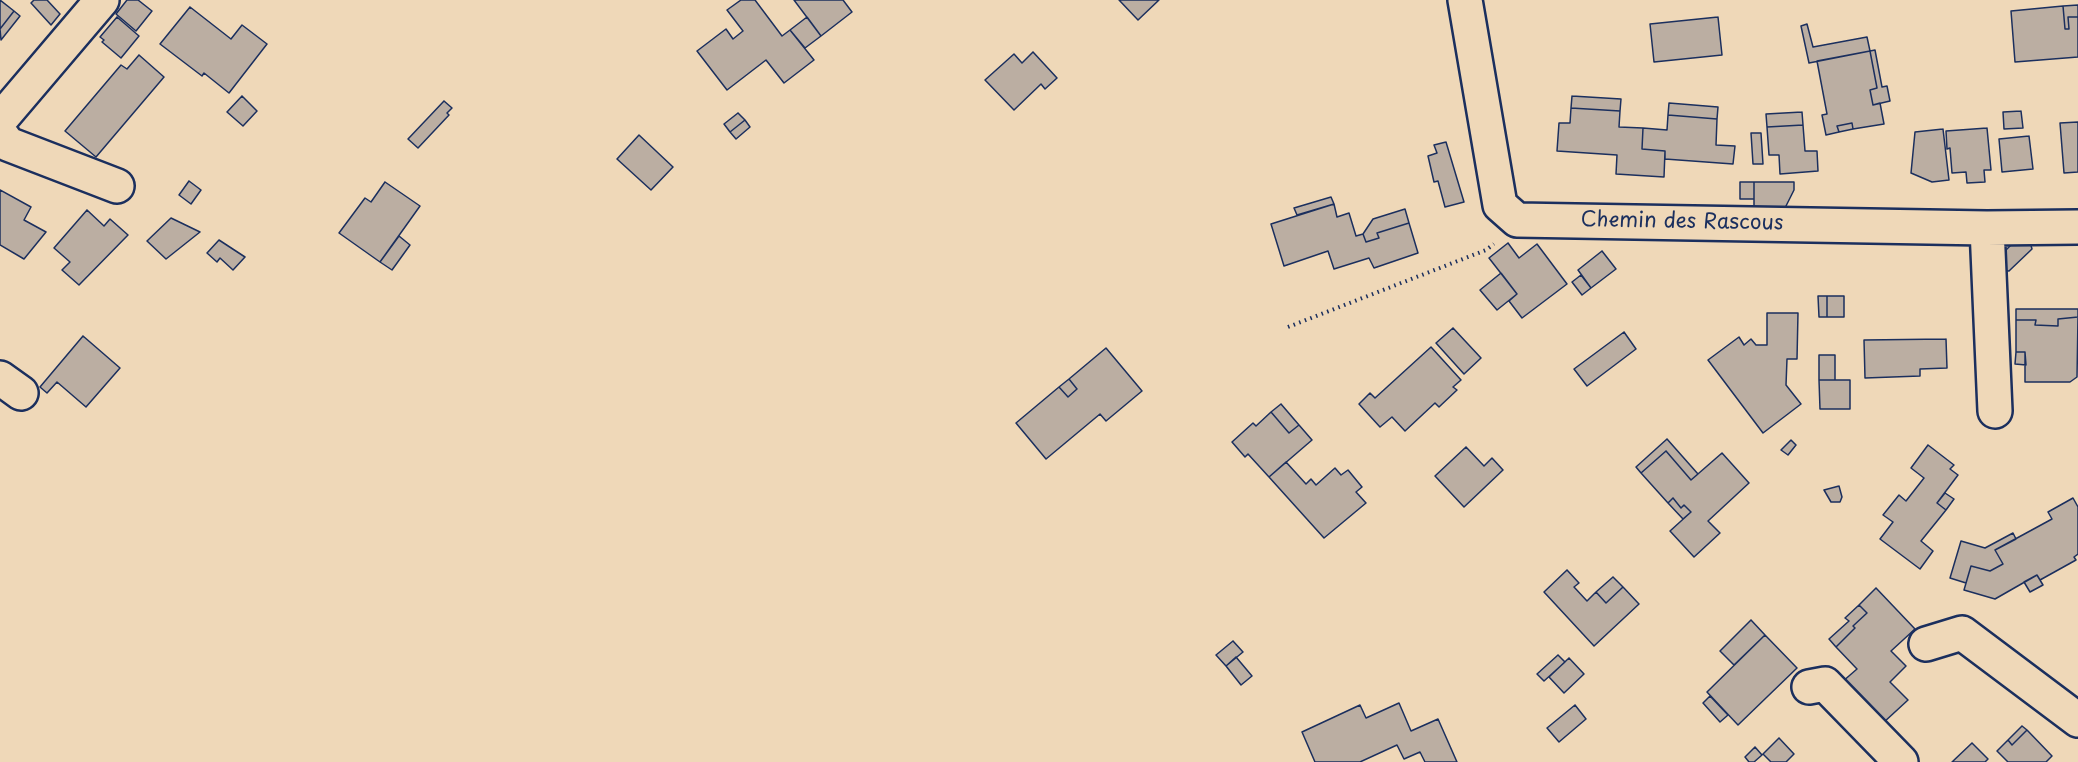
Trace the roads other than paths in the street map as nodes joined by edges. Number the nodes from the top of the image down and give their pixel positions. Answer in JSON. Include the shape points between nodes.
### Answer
{"nodes":[{"id":1,"x":102,"y":0,"type":"edge"},
{"id":2,"x":1465,"y":0,"type":"edge"},
{"id":3,"x":0,"y":120,"type":"edge"},
{"id":4,"x":0,"y":133,"type":"edge"},
{"id":5,"x":117,"y":186,"type":"dead end"},
{"id":6,"x":2078,"y":227,"type":"edge"},
{"id":7,"x":1987,"y":228,"type":"junction"},
{"id":8,"x":1995,"y":411,"type":"dead end"},
{"id":9,"x":1926,"y":644,"type":"dead end"},
{"id":10,"x":1809,"y":687,"type":"dead end"},
{"id":11,"x":2078,"y":720,"type":"edge"},
{"id":12,"x":1901,"y":762,"type":"edge"}],
"edges":[{"from":1,"to":3,"type":"street"},
{"from":2,"to":7,"type":"street","name":"Chemin des Rascous","via":[[1500,206],[1517,220]]},
{"from":4,"to":5,"type":"street","via":[[8,144]]},
{"from":6,"to":7,"type":"street","name":"Chemin des Rascous"},
{"from":7,"to":8,"type":"street"},
{"from":9,"to":11,"type":"street","via":[[1962,633]]},
{"from":10,"to":12,"type":"street","via":[[1825,684]]}]}
